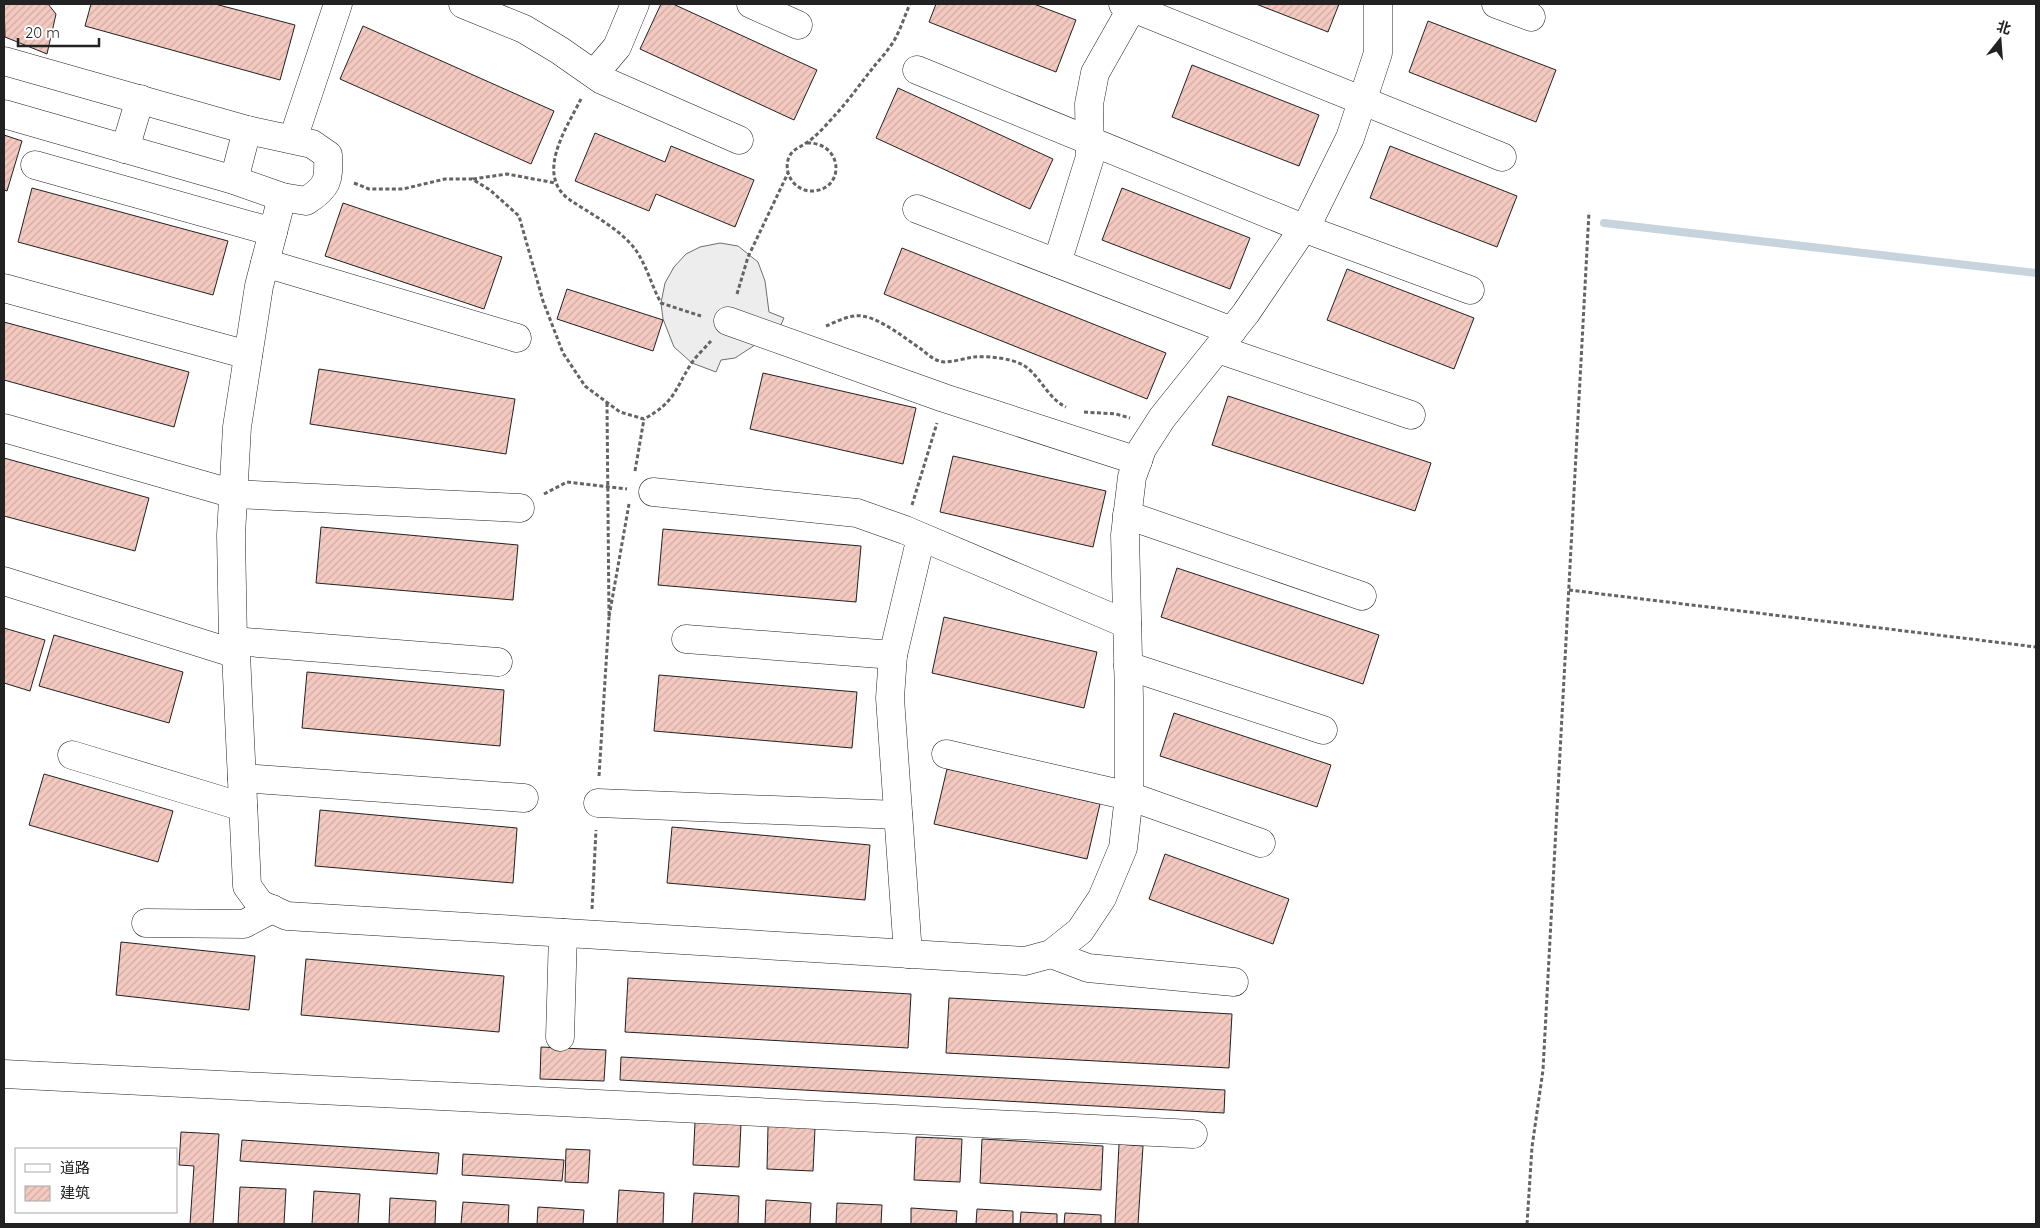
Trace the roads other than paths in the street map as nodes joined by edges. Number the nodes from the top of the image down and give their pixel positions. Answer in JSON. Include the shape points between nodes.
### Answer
{"nodes":[{"id":1,"x":338,"y":4,"type":"edge"},
{"id":2,"x":463,"y":4,"type":"edge"},
{"id":3,"x":635,"y":4,"type":"edge"},
{"id":4,"x":751,"y":4,"type":"edge"},
{"id":5,"x":1378,"y":4,"type":"edge"},
{"id":6,"x":1496,"y":4,"type":"edge"},
{"id":7,"x":1130,"y":5,"type":"edge"},
{"id":8,"x":1531,"y":17,"type":"dead end"},
{"id":9,"x":798,"y":25,"type":"dead end"},
{"id":10,"x":4,"y":61,"type":"edge"},
{"id":11,"x":916,"y":70,"type":"dead end"},
{"id":12,"x":594,"y":74,"type":"junction"},
{"id":13,"x":140,"y":99,"type":"junction"},
{"id":14,"x":1362,"y":102,"type":"junction"},
{"id":15,"x":4,"y":114,"type":"edge"},
{"id":16,"x":248,"y":130,"type":"junction"},
{"id":17,"x":293,"y":139,"type":"junction"},
{"id":18,"x":739,"y":140,"type":"dead end"},
{"id":19,"x":1089,"y":140,"type":"junction"},
{"id":20,"x":125,"y":148,"type":"junction"},
{"id":21,"x":1502,"y":157,"type":"dead end"},
{"id":22,"x":35,"y":165,"type":"dead end"},
{"id":23,"x":234,"y":180,"type":"junction"},
{"id":24,"x":282,"y":197,"type":"junction"},
{"id":25,"x":917,"y":209,"type":"dead end"},
{"id":26,"x":1303,"y":228,"type":"junction"},
{"id":27,"x":273,"y":232,"type":"junction"},
{"id":28,"x":265,"y":263,"type":"junction"},
{"id":29,"x":1057,"y":263,"type":"junction"},
{"id":30,"x":4,"y":288,"type":"edge"},
{"id":31,"x":1470,"y":290,"type":"dead end"},
{"id":32,"x":728,"y":321,"type":"road end"},
{"id":33,"x":517,"y":338,"type":"dead end"},
{"id":34,"x":1225,"y":340,"type":"junction"},
{"id":35,"x":248,"y":355,"type":"junction"},
{"id":36,"x":1411,"y":415,"type":"dead end"},
{"id":37,"x":4,"y":428,"type":"edge"},
{"id":38,"x":1138,"y":461,"type":"junction"},
{"id":39,"x":642,"y":491,"type":"road end"},
{"id":40,"x":234,"y":494,"type":"junction"},
{"id":41,"x":520,"y":508,"type":"road end"},
{"id":42,"x":1127,"y":515,"type":"junction"},
{"id":43,"x":913,"y":534,"type":"junction"},
{"id":44,"x":4,"y":581,"type":"edge"},
{"id":45,"x":1362,"y":596,"type":"dead end"},
{"id":46,"x":1127,"y":624,"type":"junction"},
{"id":47,"x":686,"y":639,"type":"dead end"},
{"id":48,"x":235,"y":648,"type":"junction"},
{"id":49,"x":893,"y":655,"type":"junction"},
{"id":50,"x":498,"y":662,"type":"dead end"},
{"id":51,"x":1128,"y":666,"type":"junction"},
{"id":52,"x":1323,"y":730,"type":"dead end"},
{"id":53,"x":946,"y":754,"type":"dead end"},
{"id":54,"x":72,"y":755,"type":"dead end"},
{"id":55,"x":242,"y":778,"type":"junction"},
{"id":56,"x":1129,"y":796,"type":"junction"},
{"id":57,"x":524,"y":798,"type":"dead end"},
{"id":58,"x":598,"y":803,"type":"dead end"},
{"id":59,"x":243,"y":807,"type":"junction"},
{"id":60,"x":898,"y":815,"type":"junction"},
{"id":61,"x":1261,"y":843,"type":"dead end"},
{"id":62,"x":272,"y":909,"type":"junction"},
{"id":63,"x":146,"y":922,"type":"dead end"},
{"id":64,"x":563,"y":933,"type":"junction"},
{"id":65,"x":908,"y":954,"type":"junction"},
{"id":66,"x":1051,"y":954,"type":"junction"},
{"id":67,"x":1234,"y":982,"type":"dead end"},
{"id":68,"x":560,"y":1037,"type":"dead end"},
{"id":69,"x":4,"y":1074,"type":"edge"},
{"id":70,"x":1193,"y":1134,"type":"dead end"}],
"edges":[{"from":1,"to":17,"type":"street"},
{"from":2,"to":12,"type":"street","via":[[524,29]]},
{"from":3,"to":12,"type":"street","via":[[617,47]]},
{"from":4,"to":9,"type":"street"},
{"from":5,"to":14,"type":"street","via":[[1378,53]]},
{"from":6,"to":8,"type":"street"},
{"from":7,"to":14,"type":"street"},
{"from":7,"to":19,"type":"street","via":[[1095,73],[1089,104]]},
{"from":10,"to":13,"type":"street"},
{"from":11,"to":19,"type":"street"},
{"from":12,"to":18,"type":"street"},
{"from":13,"to":16,"type":"street"},
{"from":13,"to":20,"type":"street"},
{"from":14,"to":21,"type":"street"},
{"from":14,"to":26,"type":"street","via":[[1350,138]]},
{"from":15,"to":20,"type":"street"},
{"from":16,"to":17,"type":"street"},
{"from":16,"to":23,"type":"street"},
{"from":17,"to":24,"type":"street","via":[[312,144],[328,155],[328,173],[322,191],[306,201]]},
{"from":19,"to":26,"type":"street"},
{"from":19,"to":29,"type":"street","via":[[1090,157]]},
{"from":20,"to":23,"type":"street"},
{"from":22,"to":27,"type":"street"},
{"from":23,"to":24,"type":"street"},
{"from":24,"to":27,"type":"street"},
{"from":25,"to":29,"type":"street"},
{"from":26,"to":31,"type":"street"},
{"from":26,"to":34,"type":"street"},
{"from":27,"to":28,"type":"street"},
{"from":28,"to":33,"type":"street"},
{"from":28,"to":35,"type":"street"},
{"from":29,"to":34,"type":"street"},
{"from":30,"to":35,"type":"street"},
{"from":32,"to":38,"type":"street","via":[[944,398]]},
{"from":34,"to":36,"type":"street"},
{"from":34,"to":38,"type":"street","via":[[1156,428]]},
{"from":35,"to":40,"type":"street","via":[[237,427]]},
{"from":37,"to":40,"type":"street"},
{"from":38,"to":42,"type":"street","via":[[1132,477]]},
{"from":39,"to":43,"type":"street","via":[[858,513]]},
{"from":40,"to":41,"type":"street"},
{"from":40,"to":48,"type":"street","via":[[231,535]]},
{"from":42,"to":45,"type":"street"},
{"from":42,"to":46,"type":"street"},
{"from":43,"to":46,"type":"street"},
{"from":43,"to":49,"type":"street"},
{"from":44,"to":48,"type":"street"},
{"from":46,"to":51,"type":"street"},
{"from":47,"to":49,"type":"street"},
{"from":48,"to":50,"type":"street"},
{"from":48,"to":55,"type":"street"},
{"from":49,"to":60,"type":"street","via":[[890,698]]},
{"from":51,"to":52,"type":"street"},
{"from":51,"to":56,"type":"street"},
{"from":53,"to":56,"type":"street"},
{"from":54,"to":59,"type":"street"},
{"from":55,"to":57,"type":"street"},
{"from":55,"to":59,"type":"street"},
{"from":56,"to":61,"type":"street"},
{"from":56,"to":66,"type":"street","via":[[1123,848],[1102,898],[1080,931]]},
{"from":58,"to":60,"type":"street"},
{"from":59,"to":62,"type":"street","via":[[247,886],[260,904]]},
{"from":60,"to":65,"type":"street"},
{"from":62,"to":63,"type":"street","via":[[244,924]]},
{"from":62,"to":64,"type":"street","via":[[287,916]]},
{"from":64,"to":65,"type":"street"},
{"from":64,"to":68,"type":"street"},
{"from":65,"to":66,"type":"street","via":[[1024,961]]},
{"from":66,"to":67,"type":"street","via":[[1088,968]]},
{"from":69,"to":70,"type":"street"}]}
